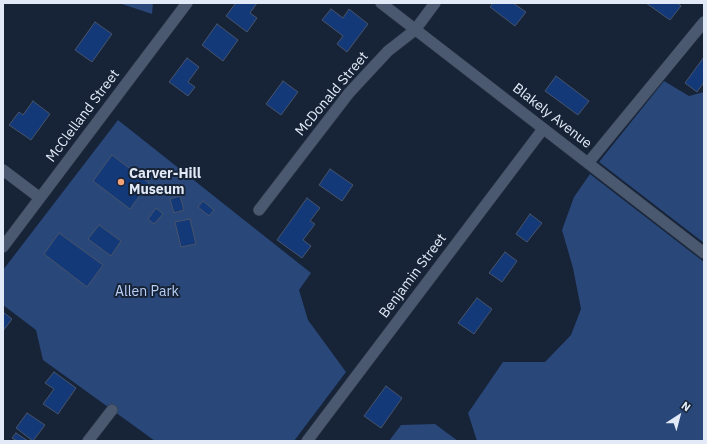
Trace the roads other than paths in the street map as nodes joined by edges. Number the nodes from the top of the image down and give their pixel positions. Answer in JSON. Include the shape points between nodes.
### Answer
{"nodes":[{"id":1,"x":187,"y":3,"type":"edge"},
{"id":2,"x":381,"y":3,"type":"edge"},
{"id":3,"x":435,"y":3,"type":"edge"},
{"id":4,"x":704,"y":22,"type":"edge"},
{"id":5,"x":415,"y":30,"type":"junction"},
{"id":6,"x":544,"y":129,"type":"junction"},
{"id":7,"x":588,"y":163,"type":"junction"},
{"id":8,"x":3,"y":170,"type":"edge"},
{"id":9,"x":40,"y":198,"type":"junction"},
{"id":10,"x":259,"y":210,"type":"dead end"},
{"id":11,"x":3,"y":247,"type":"edge"},
{"id":12,"x":704,"y":253,"type":"edge"},
{"id":13,"x":112,"y":410,"type":"dead end"},
{"id":14,"x":88,"y":441,"type":"edge"},
{"id":15,"x":307,"y":441,"type":"edge"}],
"edges":[{"from":1,"to":9,"type":"street","name":"McClelland Street"},
{"from":2,"to":5,"type":"street","name":"Blakely Avenue"},
{"from":3,"to":5,"type":"street","name":"McDonald Street"},
{"from":4,"to":7,"type":"street"},
{"from":5,"to":6,"type":"street","name":"Blakely Avenue"},
{"from":5,"to":10,"type":"street","name":"McDonald Street","via":[[388,51],[349,93]]},
{"from":6,"to":7,"type":"street","name":"Blakely Avenue"},
{"from":6,"to":15,"type":"street","name":"Benjamin Street"},
{"from":7,"to":12,"type":"street","name":"Blakely Avenue"},
{"from":8,"to":9,"type":"street"},
{"from":9,"to":11,"type":"street","name":"McClelland Street"},
{"from":13,"to":14,"type":"street"}]}
